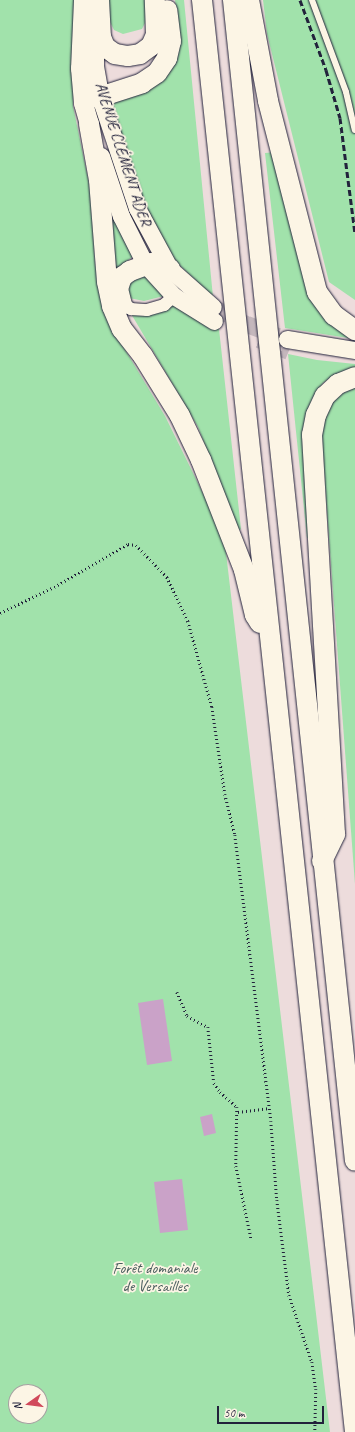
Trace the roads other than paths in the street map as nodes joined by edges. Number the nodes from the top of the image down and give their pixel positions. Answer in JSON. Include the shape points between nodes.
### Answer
{"nodes":[{"id":1,"x":82,"y":0,"type":"edge"},
{"id":2,"x":96,"y":0,"type":"edge"},
{"id":3,"x":99,"y":0,"type":"edge"},
{"id":4,"x":155,"y":0,"type":"edge"},
{"id":5,"x":166,"y":0,"type":"edge"},
{"id":6,"x":202,"y":0,"type":"edge"},
{"id":7,"x":234,"y":0,"type":"edge"},
{"id":8,"x":249,"y":0,"type":"edge"},
{"id":9,"x":312,"y":0,"type":"edge"},
{"id":10,"x":102,"y":100,"type":"junction"},
{"id":11,"x":89,"y":124,"type":"junction"},
{"id":12,"x":355,"y":130,"type":"edge"},
{"id":13,"x":145,"y":264,"type":"junction"},
{"id":14,"x":170,"y":268,"type":"junction"},
{"id":15,"x":174,"y":296,"type":"junction"},
{"id":16,"x":121,"y":301,"type":"junction"},
{"id":17,"x":355,"y":330,"type":"edge"},
{"id":18,"x":355,"y":350,"type":"edge"},
{"id":19,"x":143,"y":356,"type":"junction"},
{"id":20,"x":355,"y":360,"type":"edge"},
{"id":21,"x":355,"y":377,"type":"edge"},
{"id":22,"x":270,"y":640,"type":"junction"},
{"id":23,"x":322,"y":861,"type":"junction"},
{"id":24,"x":355,"y":1160,"type":"edge"},
{"id":25,"x":355,"y":1432,"type":"edge"}],
"edges":[{"from":1,"to":11,"type":"main road","name":"AVENUE CLÉMENT ADER","via":[[80,68],[83,103]]},
{"from":2,"to":10,"type":"main road","name":"AVENUE CLÉMENT ADER","via":[[94,66]]},
{"from":3,"to":4,"type":"highway","via":[[101,37],[105,47],[115,54],[128,56],[140,54],[151,46],[156,35]]},
{"from":5,"to":10,"type":"highway","via":[[170,41],[167,58],[157,73],[142,83],[108,94]]},
{"from":6,"to":22,"type":"highway"},
{"from":7,"to":23,"type":"highway"},
{"from":8,"to":17,"type":"highway","via":[[268,101],[317,292],[334,315]]},
{"from":9,"to":12,"type":"lane","via":[[346,92]]},
{"from":10,"to":11,"type":"main road","via":[[96,106]]},
{"from":10,"to":14,"type":"main road","name":"AVENUE CLÉMENT ADER","via":[[137,208]]},
{"from":11,"to":13,"type":"main road","name":"AVENUE CLÉMENT ADER","via":[[121,216]]},
{"from":11,"to":19,"type":"highway","via":[[99,180],[107,282],[112,306],[122,329]]},
{"from":13,"to":14,"type":"highway","via":[[152,263]]},
{"from":13,"to":15,"type":"main road","name":"AVENUE CLÉMENT ADER"},
{"from":13,"to":16,"type":"highway","via":[[122,277],[118,289]]},
{"from":14,"to":15,"type":"main road","name":"AVENUE CLÉMENT ADER","via":[[214,314]]},
{"from":15,"to":16,"type":"street","via":[[164,305],[147,310],[131,309]]},
{"from":16,"to":19,"type":"highway"},
{"from":18,"to":20,"type":"main road","via":[[288,345]]},
{"from":19,"to":22,"type":"highway","via":[[180,416],[201,460],[244,570],[255,615]]},
{"from":21,"to":23,"type":"highway","via":[[338,384],[325,396],[316,415],[312,435],[335,834]]},
{"from":22,"to":25,"type":"highway"},
{"from":23,"to":24,"type":"highway"}]}
